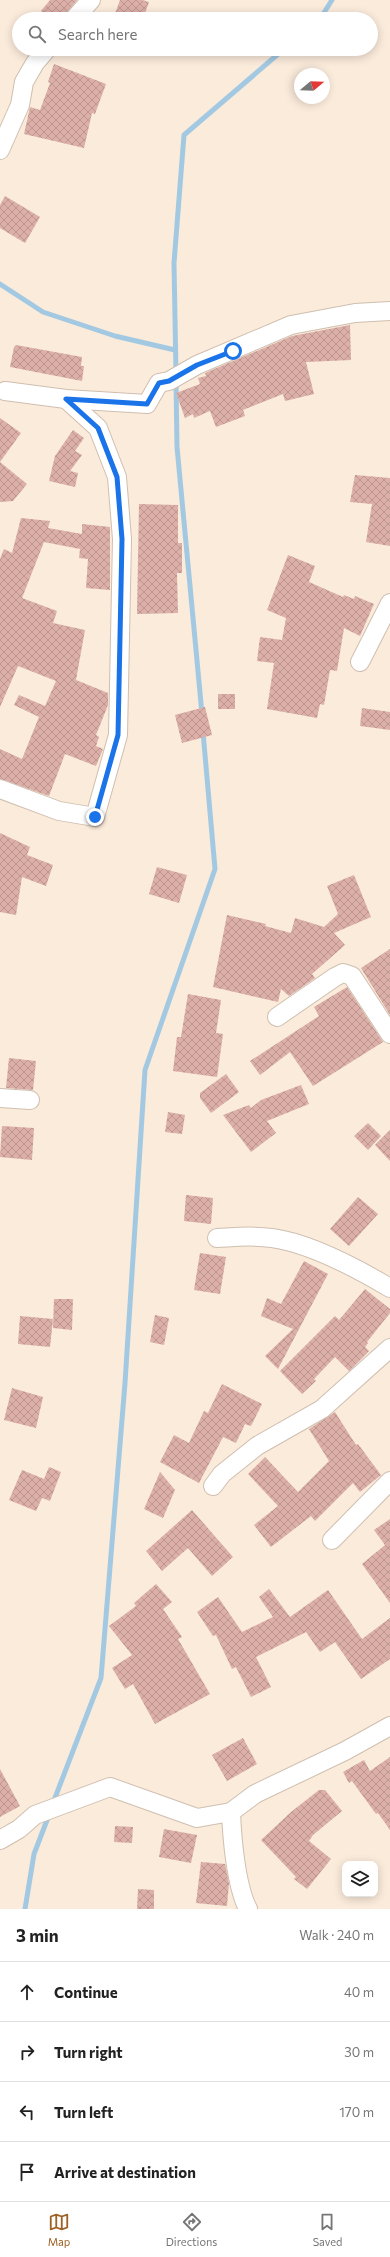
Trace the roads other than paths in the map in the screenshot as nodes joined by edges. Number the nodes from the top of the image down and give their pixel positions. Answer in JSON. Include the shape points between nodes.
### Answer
{"nodes":[{"id":1,"x":91,"y":0,"type":"edge"},
{"id":2,"x":80,"y":12,"type":"edge"},
{"id":3,"x":41,"y":56,"type":"edge"},
{"id":4,"x":0,"y":150,"type":"edge"},
{"id":5,"x":390,"y":311,"type":"edge"},
{"id":6,"x":2,"y":392,"type":"edge"},
{"id":7,"x":66,"y":399,"type":"junction"},
{"id":8,"x":390,"y":604,"type":"edge"},
{"id":9,"x":360,"y":662,"type":"dead end"},
{"id":10,"x":0,"y":789,"type":"edge"},
{"id":11,"x":276,"y":1017,"type":"dead end"},
{"id":12,"x":390,"y":1034,"type":"edge"},
{"id":13,"x":0,"y":1098,"type":"edge"},
{"id":14,"x":30,"y":1100,"type":"dead end"},
{"id":15,"x":217,"y":1238,"type":"dead end"},
{"id":16,"x":390,"y":1288,"type":"edge"},
{"id":17,"x":390,"y":1348,"type":"edge"},
{"id":18,"x":390,"y":1481,"type":"edge"},
{"id":19,"x":214,"y":1486,"type":"dead end"},
{"id":20,"x":332,"y":1540,"type":"dead end"},
{"id":21,"x":390,"y":1726,"type":"edge"},
{"id":22,"x":231,"y":1812,"type":"junction"},
{"id":23,"x":0,"y":1840,"type":"edge"},
{"id":24,"x":248,"y":1909,"type":"edge"}],
"edges":[{"from":1,"to":2,"type":"street"},
{"from":3,"to":4,"type":"street","via":[[24,82],[20,105]]},
{"from":5,"to":7,"type":"street","via":[[356,313],[291,325],[197,365],[169,381],[159,383],[147,404]]},
{"from":6,"to":7,"type":"street"},
{"from":7,"to":10,"type":"street","via":[[98,428],[117,477],[122,539],[118,735],[95,817],[58,811]]},
{"from":8,"to":9,"type":"street"},
{"from":11,"to":12,"type":"street","via":[[343,973],[352,976]]},
{"from":13,"to":14,"type":"street"},
{"from":15,"to":16,"type":"street","via":[[251,1236],[296,1244],[354,1267]]},
{"from":17,"to":19,"type":"street","via":[[322,1409],[257,1446],[222,1474]]},
{"from":18,"to":20,"type":"street"},
{"from":21,"to":22,"type":"street","via":[[345,1751],[255,1794]]},
{"from":22,"to":23,"type":"street","via":[[196,1818],[110,1787],[35,1815],[19,1829]]},
{"from":22,"to":24,"type":"street","via":[[232,1836],[244,1901]]}]}
